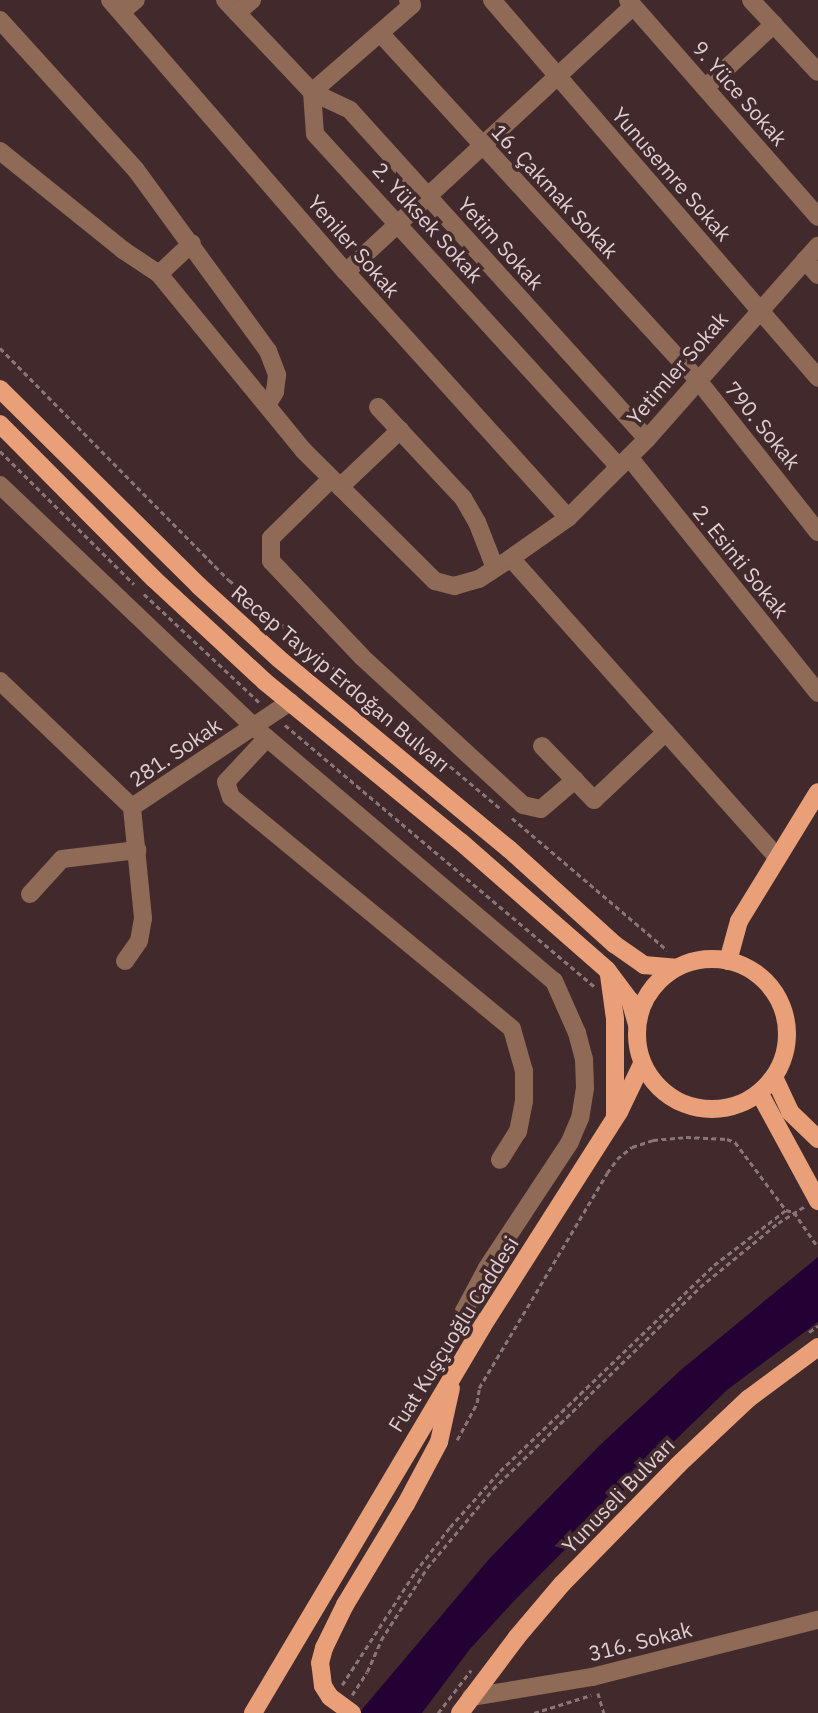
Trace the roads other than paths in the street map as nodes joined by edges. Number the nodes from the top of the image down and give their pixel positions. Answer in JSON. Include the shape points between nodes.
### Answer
{"nodes":[{"id":1,"x":136,"y":0,"type":"edge"},
{"id":2,"x":252,"y":0,"type":"edge"},
{"id":3,"x":408,"y":0,"type":"edge"},
{"id":4,"x":492,"y":0,"type":"edge"},
{"id":5,"x":751,"y":0,"type":"edge"},
{"id":6,"x":630,"y":3,"type":"edge"},
{"id":7,"x":116,"y":6,"type":"edge"},
{"id":8,"x":231,"y":6,"type":"edge"},
{"id":9,"x":0,"y":20,"type":"edge"},
{"id":10,"x":774,"y":24,"type":"junction"},
{"id":11,"x":380,"y":33,"type":"junction"},
{"id":12,"x":818,"y":72,"type":"edge"},
{"id":13,"x":557,"y":76,"type":"junction"},
{"id":14,"x":705,"y":88,"type":"junction"},
{"id":15,"x":312,"y":92,"type":"junction"},
{"id":16,"x":482,"y":145,"type":"junction"},
{"id":17,"x":0,"y":151,"type":"edge"},
{"id":18,"x":428,"y":196,"type":"junction"},
{"id":19,"x":818,"y":217,"type":"edge"},
{"id":20,"x":398,"y":223,"type":"junction"},
{"id":21,"x":191,"y":243,"type":"junction"},
{"id":22,"x":818,"y":246,"type":"edge"},
{"id":23,"x":805,"y":260,"type":"junction"},
{"id":24,"x":346,"y":272,"type":"junction"},
{"id":25,"x":159,"y":274,"type":"junction"},
{"id":26,"x":818,"y":275,"type":"edge"},
{"id":27,"x":759,"y":310,"type":"junction"},
{"id":28,"x":818,"y":378,"type":"edge"},
{"id":29,"x":697,"y":379,"type":"junction"},
{"id":30,"x":0,"y":389,"type":"edge"},
{"id":31,"x":267,"y":405,"type":"junction"},
{"id":32,"x":378,"y":407,"type":"dead end"},
{"id":33,"x":0,"y":424,"type":"edge"},
{"id":34,"x":400,"y":430,"type":"junction"},
{"id":35,"x":647,"y":439,"type":"junction"},
{"id":36,"x":624,"y":462,"type":"junction"},
{"id":37,"x":335,"y":483,"type":"junction"},
{"id":38,"x":0,"y":485,"type":"edge"},
{"id":39,"x":568,"y":517,"type":"junction"},
{"id":40,"x":818,"y":532,"type":"edge"},
{"id":41,"x":511,"y":558,"type":"junction"},
{"id":42,"x":495,"y":568,"type":"junction"},
{"id":43,"x":0,"y":681,"type":"edge"},
{"id":44,"x":818,"y":693,"type":"edge"},
{"id":45,"x":290,"y":702,"type":"junction"},
{"id":46,"x":260,"y":732,"type":"junction"},
{"id":47,"x":666,"y":732,"type":"junction"},
{"id":48,"x":542,"y":746,"type":"dead end"},
{"id":49,"x":575,"y":780,"type":"junction"},
{"id":50,"x":818,"y":792,"type":"edge"},
{"id":51,"x":132,"y":807,"type":"junction"},
{"id":52,"x":137,"y":850,"type":"junction"},
{"id":53,"x":777,"y":857,"type":"junction"},
{"id":54,"x":30,"y":894,"type":"dead end"},
{"id":55,"x":673,"y":960,"type":"junction"},
{"id":56,"x":125,"y":961,"type":"dead end"},
{"id":57,"x":728,"y":961,"type":"junction"},
{"id":58,"x":609,"y":972,"type":"junction"},
{"id":59,"x":637,"y":1024,"type":"junction"},
{"id":60,"x":642,"y":1064,"type":"junction"},
{"id":61,"x":775,"y":1077,"type":"junction"},
{"id":62,"x":760,"y":1094,"type":"junction"},
{"id":63,"x":615,"y":1119,"type":"junction"},
{"id":64,"x":818,"y":1139,"type":"edge"},
{"id":65,"x":500,"y":1160,"type":"dead end"},
{"id":66,"x":818,"y":1201,"type":"edge"},
{"id":67,"x":482,"y":1327,"type":"junction"},
{"id":68,"x":818,"y":1347,"type":"edge"},
{"id":69,"x":454,"y":1374,"type":"junction"},
{"id":70,"x":818,"y":1620,"type":"edge"},
{"id":71,"x":471,"y":1697,"type":"junction"},
{"id":72,"x":349,"y":1705,"type":"edge"},
{"id":73,"x":253,"y":1713,"type":"edge"},
{"id":74,"x":460,"y":1713,"type":"edge"}],
"edges":[{"from":1,"to":7,"type":"street"},
{"from":2,"to":8,"type":"street"},
{"from":3,"to":11,"type":"street","via":[[412,5]]},
{"from":4,"to":13,"type":"street","name":"Yunusemre Sokak"},
{"from":5,"to":10,"type":"street"},
{"from":6,"to":13,"type":"street"},
{"from":6,"to":14,"type":"street","name":"9. Yüce Sokak"},
{"from":7,"to":24,"type":"street","name":"Yeniler Sokak"},
{"from":8,"to":15,"type":"street"},
{"from":9,"to":21,"type":"street","via":[[136,170]]},
{"from":10,"to":12,"type":"street"},
{"from":10,"to":14,"type":"street"},
{"from":11,"to":15,"type":"street"},
{"from":11,"to":16,"type":"street","name":"16. Çakmak Sokak"},
{"from":13,"to":16,"type":"street"},
{"from":13,"to":27,"type":"street","name":"Yunusemre Sokak"},
{"from":14,"to":19,"type":"street","name":"9. Yüce Sokak"},
{"from":15,"to":18,"type":"street","name":"Yetim Sokak","via":[[350,110]]},
{"from":15,"to":20,"type":"street","name":"2. Yüksek Sokak","via":[[315,134]]},
{"from":16,"to":18,"type":"street"},
{"from":16,"to":29,"type":"street","name":"16. Çakmak Sokak"},
{"from":17,"to":25,"type":"street","name":"Yetimler Sokak"},
{"from":18,"to":20,"type":"street"},
{"from":18,"to":35,"type":"street","name":"Yetim Sokak"},
{"from":20,"to":24,"type":"street"},
{"from":20,"to":36,"type":"street","name":"2. Yüksek Sokak"},
{"from":21,"to":25,"type":"street"},
{"from":21,"to":31,"type":"street","via":[[268,351],[276,375],[275,392]]},
{"from":22,"to":23,"type":"street","name":"Yetimler Sokak"},
{"from":23,"to":26,"type":"street"},
{"from":23,"to":27,"type":"street","name":"Yetimler Sokak"},
{"from":24,"to":39,"type":"street","name":"Yeniler Sokak"},
{"from":25,"to":31,"type":"street","name":"Yetimler Sokak"},
{"from":27,"to":28,"type":"street","name":"Yunusemre Sokak"},
{"from":27,"to":29,"type":"street","name":"Yetimler Sokak"},
{"from":29,"to":35,"type":"street","name":"Yetimler Sokak"},
{"from":29,"to":40,"type":"street","name":"790. Sokak"},
{"from":30,"to":55,"type":"main road","name":"Recep Tayyip Erdoğan Bulvarı","via":[[278,658],[509,849],[614,944],[644,965]]},
{"from":31,"to":37,"type":"street","name":"Yetimler Sokak"},
{"from":32,"to":34,"type":"street"},
{"from":33,"to":45,"type":"main road","via":[[154,579]]},
{"from":34,"to":37,"type":"street"},
{"from":34,"to":42,"type":"street","via":[[463,498]]},
{"from":35,"to":36,"type":"street","name":"Yetimler Sokak"},
{"from":36,"to":39,"type":"street","name":"Yetimler Sokak"},
{"from":36,"to":44,"type":"street","name":"2. Esinti Sokak"},
{"from":37,"to":42,"type":"street","name":"Yetimler Sokak","via":[[435,581],[454,586],[479,579]]},
{"from":37,"to":49,"type":"street","via":[[271,538],[271,561],[362,657],[523,805],[541,809]]},
{"from":38,"to":46,"type":"street"},
{"from":39,"to":41,"type":"street","name":"Yetimler Sokak"},
{"from":41,"to":42,"type":"street","name":"Yetimler Sokak"},
{"from":41,"to":47,"type":"street"},
{"from":43,"to":51,"type":"street","name":"281. Sokak"},
{"from":45,"to":46,"type":"street","name":"281. Sokak"},
{"from":45,"to":58,"type":"main road","via":[[461,842]]},
{"from":46,"to":51,"type":"street","name":"281. Sokak"},
{"from":46,"to":65,"type":"street","via":[[226,782],[231,797],[512,1029],[524,1071],[524,1101],[518,1131]]},
{"from":46,"to":67,"type":"street","via":[[554,981],[578,1033],[585,1088],[580,1118],[570,1142],[464,1311]]},
{"from":47,"to":49,"type":"street","via":[[594,800]]},
{"from":47,"to":53,"type":"street"},
{"from":48,"to":49,"type":"street"},
{"from":50,"to":53,"type":"main road"},
{"from":51,"to":52,"type":"street"},
{"from":52,"to":54,"type":"street","via":[[62,859]]},
{"from":52,"to":56,"type":"street","via":[[143,918],[139,941]]},
{"from":53,"to":57,"type":"main road","via":[[739,921]]},
{"from":55,"to":57,"type":"main road"},
{"from":55,"to":59,"type":"main road","via":[[649,993]]},
{"from":57,"to":61,"type":"main road","via":[[763,979],[781,1004],[786,1049]]},
{"from":58,"to":59,"type":"main road","via":[[630,1000]]},
{"from":58,"to":63,"type":"main road","via":[[615,1019]]},
{"from":59,"to":60,"type":"main road"},
{"from":60,"to":62,"type":"main road","via":[[665,1093],[695,1108],[724,1109]]},
{"from":60,"to":63,"type":"main road","name":"Fuat Kuşçuoğlu Caddesi"},
{"from":61,"to":62,"type":"main road"},
{"from":61,"to":64,"type":"main road","via":[[790,1112]]},
{"from":62,"to":66,"type":"main road"},
{"from":63,"to":67,"type":"main road","name":"Fuat Kuşçuoğlu Caddesi"},
{"from":67,"to":69,"type":"main road","name":"Fuat Kuşçuoğlu Caddesi"},
{"from":68,"to":71,"type":"main road","name":"Yunuseli Bulvarı","via":[[748,1399],[678,1465],[562,1584]]},
{"from":69,"to":72,"type":"main road","via":[[439,1442],[324,1648],[320,1663],[323,1686],[330,1696]]},
{"from":69,"to":73,"type":"main road","name":"Fuat Kuşçuoğlu Caddesi"},
{"from":70,"to":71,"type":"street","name":"316. Sokak","via":[[595,1685]]},
{"from":71,"to":74,"type":"main road","name":"Yunuseli Bulvarı"}]}
